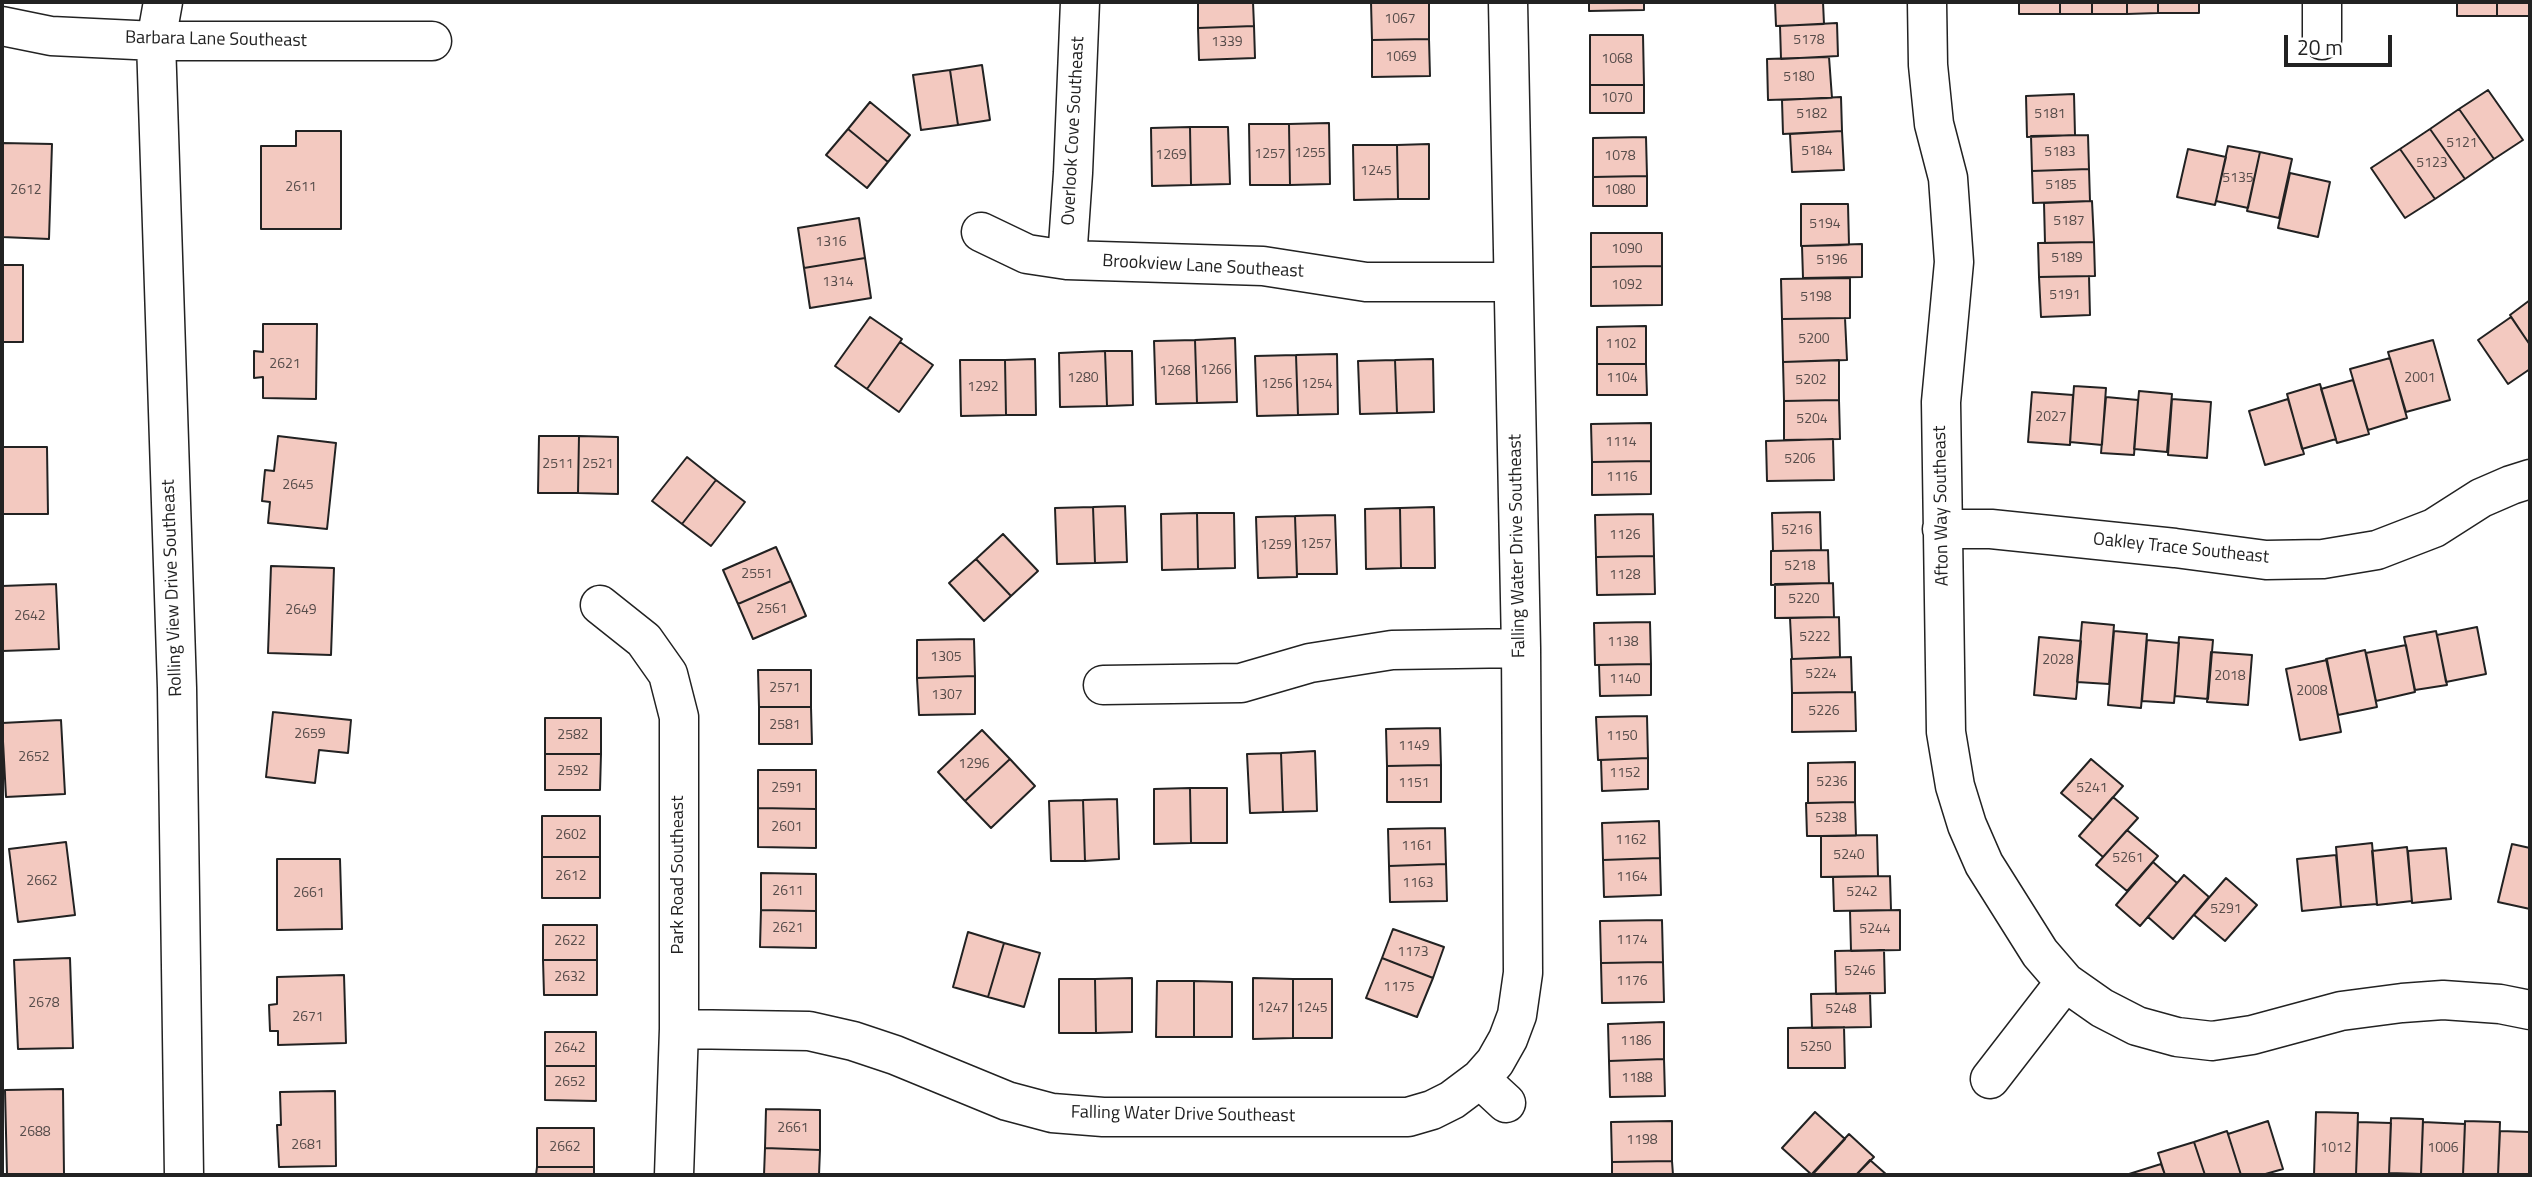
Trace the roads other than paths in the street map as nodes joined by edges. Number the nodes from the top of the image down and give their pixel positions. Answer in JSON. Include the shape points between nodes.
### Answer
{"nodes":[{"id":1,"x":163,"y":2,"type":"edge"},
{"id":2,"x":1080,"y":2,"type":"edge"},
{"id":3,"x":1508,"y":2,"type":"edge"},
{"id":4,"x":1927,"y":2,"type":"edge"},
{"id":5,"x":2322,"y":2,"type":"edge"},
{"id":6,"x":2,"y":26,"type":"edge"},
{"id":7,"x":2322,"y":40,"type":"dead end"},
{"id":8,"x":156,"y":41,"type":"junction"},
{"id":9,"x":432,"y":41,"type":"dead end"},
{"id":10,"x":981,"y":232,"type":"dead end"},
{"id":11,"x":1067,"y":260,"type":"junction"},
{"id":12,"x":1513,"y":282,"type":"junction"},
{"id":13,"x":2530,"y":479,"type":"edge"},
{"id":14,"x":1942,"y":528,"type":"junction"},
{"id":15,"x":600,"y":605,"type":"dead end"},
{"id":16,"x":1521,"y":648,"type":"junction"},
{"id":17,"x":1103,"y":685,"type":"dead end"},
{"id":18,"x":2065,"y":982,"type":"junction"},
{"id":19,"x":2530,"y":1010,"type":"edge"},
{"id":20,"x":679,"y":1030,"type":"junction"},
{"id":21,"x":1990,"y":1079,"type":"dead end"},
{"id":22,"x":184,"y":1175,"type":"edge"},
{"id":23,"x":674,"y":1175,"type":"edge"}],
"edges":[{"from":1,"to":8,"type":"street","name":"Rolling View Drive Southeast"},
{"from":2,"to":11,"type":"street","name":"Overlook Cove Southeast"},
{"from":3,"to":12,"type":"street","name":"Falling Water Drive Southeast"},
{"from":4,"to":14,"type":"street","name":"Afton Way Southeast","via":[[1934,124],[1948,178],[1954,262],[1941,402]]},
{"from":5,"to":7,"type":"street"},
{"from":6,"to":8,"type":"street","name":"Barbara Lane Southeast","via":[[51,36]]},
{"from":8,"to":9,"type":"street","name":"Barbara Lane Southeast"},
{"from":8,"to":22,"type":"street","name":"Rolling View Drive Southeast","via":[[177,688]]},
{"from":10,"to":11,"type":"street","name":"Brookview Lane Southeast","via":[[1027,254]]},
{"from":11,"to":12,"type":"street","name":"Brookview Lane Southeast","via":[[1263,266],[1366,282]]},
{"from":12,"to":16,"type":"street","name":"Falling Water Drive Southeast"},
{"from":13,"to":14,"type":"street","name":"Oakley Trace Southeast","via":[[2481,498],[2423,533],[2377,550],[2323,559],[2266,561],[1991,529]]},
{"from":14,"to":18,"type":"street","name":"Afton Way Southeast","via":[[1946,732],[1955,786],[1984,864],[2040,953]]},
{"from":15,"to":20,"type":"street","name":"Park Road Southeast","via":[[650,648],[668,674],[679,717]]},
{"from":16,"to":17,"type":"street","via":[[1392,650],[1310,663],[1241,683]]},
{"from":16,"to":20,"type":"street","name":"Falling Water Drive Southeast","via":[[1523,973],[1517,1016],[1495,1062],[1493,1091],[1408,1117],[1103,1117],[1052,1113],[1007,1101],[895,1055],[809,1031]]},
{"from":18,"to":19,"type":"street","name":"Afton Way Southeast","via":[[2137,1026],[2212,1041],[2341,1011],[2402,1003],[2442,1000]]},
{"from":18,"to":21,"type":"street"},
{"from":20,"to":23,"type":"street","name":"Park Road Southeast"}]}
